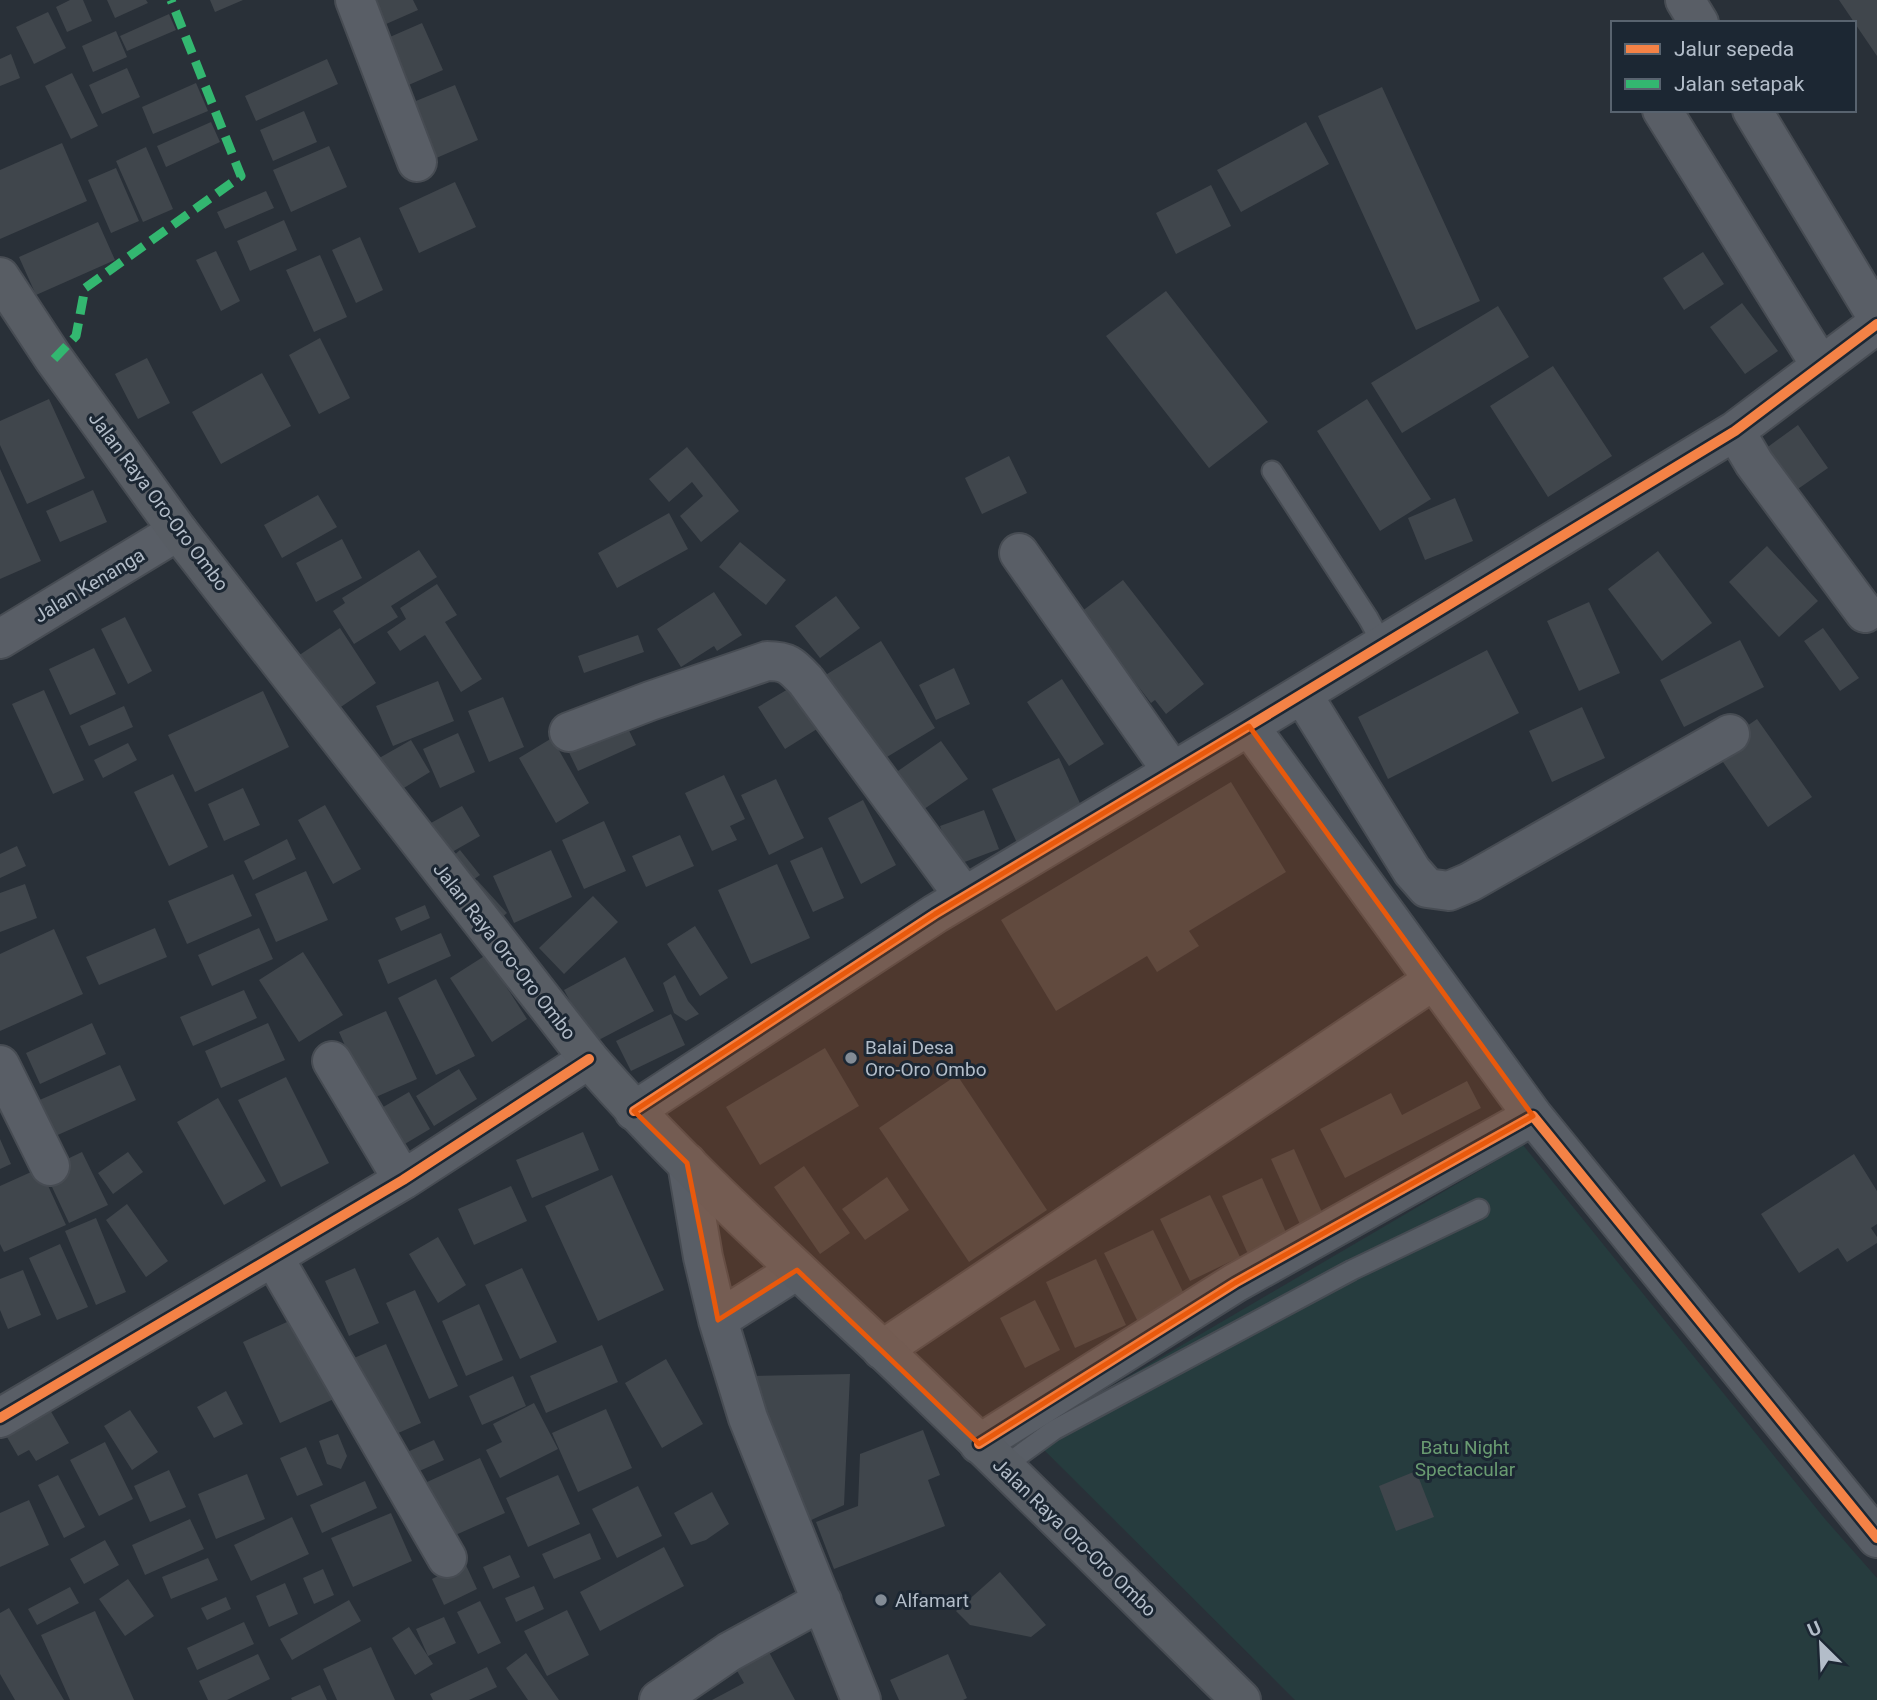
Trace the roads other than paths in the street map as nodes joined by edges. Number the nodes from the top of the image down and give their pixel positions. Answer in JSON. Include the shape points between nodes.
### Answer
{"nodes":[{"id":1,"x":355,"y":0,"type":"edge"},
{"id":2,"x":1685,"y":0,"type":"edge"},
{"id":3,"x":1698,"y":21,"type":"edge"},
{"id":4,"x":1663,"y":112,"type":"edge"},
{"id":5,"x":1753,"y":112,"type":"edge"},
{"id":6,"x":417,"y":162,"type":"dead end"},
{"id":7,"x":0,"y":277,"type":"edge"},
{"id":8,"x":1877,"y":317,"type":"edge"},
{"id":9,"x":1877,"y":324,"type":"edge"},
{"id":10,"x":1821,"y":366,"type":"junction"},
{"id":11,"x":1735,"y":431,"type":"junction"},
{"id":12,"x":1272,"y":471,"type":"dead end"},
{"id":13,"x":178,"y":531,"type":"junction"},
{"id":14,"x":1019,"y":553,"type":"dead end"},
{"id":15,"x":1865,"y":613,"type":"dead end"},
{"id":16,"x":0,"y":639,"type":"edge"},
{"id":17,"x":1383,"y":645,"type":"junction"},
{"id":18,"x":1302,"y":694,"type":"junction"},
{"id":19,"x":1249,"y":726,"type":"junction"},
{"id":20,"x":569,"y":732,"type":"dead end"},
{"id":21,"x":1730,"y":734,"type":"dead end"},
{"id":22,"x":1172,"y":771,"type":"junction"},
{"id":23,"x":964,"y":896,"type":"junction"},
{"id":24,"x":1434,"y":980,"type":"junction"},
{"id":25,"x":589,"y":1059,"type":"junction"},
{"id":26,"x":331,"y":1061,"type":"dead end"},
{"id":27,"x":0,"y":1065,"type":"edge"},
{"id":28,"x":634,"y":1111,"type":"junction"},
{"id":29,"x":1533,"y":1116,"type":"junction"},
{"id":30,"x":687,"y":1163,"type":"junction"},
{"id":31,"x":50,"y":1166,"type":"dead end"},
{"id":32,"x":403,"y":1180,"type":"junction"},
{"id":33,"x":1479,"y":1209,"type":"dead end"},
{"id":34,"x":274,"y":1258,"type":"junction"},
{"id":35,"x":797,"y":1270,"type":"junction"},
{"id":36,"x":719,"y":1320,"type":"junction"},
{"id":37,"x":882,"y":1350,"type":"junction"},
{"id":38,"x":0,"y":1418,"type":"edge"},
{"id":39,"x":991,"y":1455,"type":"junction"},
{"id":40,"x":1875,"y":1531,"type":"edge"},
{"id":41,"x":447,"y":1558,"type":"dead end"},
{"id":42,"x":822,"y":1601,"type":"junction"},
{"id":43,"x":659,"y":1700,"type":"edge"},
{"id":44,"x":861,"y":1700,"type":"edge"},
{"id":45,"x":1241,"y":1700,"type":"edge"}],
"edges":[{"from":1,"to":6,"type":"street"},
{"from":2,"to":3,"type":"street"},
{"from":4,"to":10,"type":"street"},
{"from":5,"to":8,"type":"street"},
{"from":7,"to":13,"type":"main road","name":"Jalan Raya Oro-Oro Ombo"},
{"from":9,"to":10,"type":"street"},
{"from":10,"to":11,"type":"street"},
{"from":11,"to":15,"type":"street"},
{"from":11,"to":17,"type":"street"},
{"from":12,"to":17,"type":"lane"},
{"from":13,"to":16,"type":"street","name":"Jalan Kenanga"},
{"from":13,"to":25,"type":"main road","name":"Jalan Raya Oro-Oro Ombo"},
{"from":14,"to":22,"type":"street"},
{"from":17,"to":18,"type":"street"},
{"from":18,"to":19,"type":"street"},
{"from":18,"to":21,"type":"street","via":[[1412,872],[1427,888],[1449,891]]},
{"from":19,"to":22,"type":"street"},
{"from":19,"to":24,"type":"street"},
{"from":20,"to":23,"type":"street","via":[[767,661],[782,661],[806,681]]},
{"from":22,"to":23,"type":"street"},
{"from":23,"to":28,"type":"street"},
{"from":24,"to":29,"type":"street"},
{"from":24,"to":37,"type":"street"},
{"from":25,"to":28,"type":"main road","name":"Jalan Raya Oro-Oro Ombo"},
{"from":25,"to":32,"type":"street"},
{"from":26,"to":32,"type":"street"},
{"from":27,"to":31,"type":"street"},
{"from":28,"to":30,"type":"main road","name":"Jalan Raya Oro-Oro Ombo"},
{"from":29,"to":39,"type":"street","via":[[1235,1283],[1022,1415]]},
{"from":29,"to":40,"type":"street"},
{"from":30,"to":35,"type":"main road","name":"Jalan Raya Oro-Oro Ombo"},
{"from":30,"to":36,"type":"street"},
{"from":32,"to":34,"type":"street"},
{"from":33,"to":39,"type":"lane","via":[[1352,1270],[1054,1430]]},
{"from":34,"to":38,"type":"street"},
{"from":34,"to":41,"type":"street"},
{"from":35,"to":36,"type":"street"},
{"from":35,"to":37,"type":"main road","name":"Jalan Raya Oro-Oro Ombo"},
{"from":36,"to":42,"type":"street","via":[[748,1418]]},
{"from":37,"to":39,"type":"main road","name":"Jalan Raya Oro-Oro Ombo"},
{"from":39,"to":45,"type":"main road","name":"Jalan Raya Oro-Oro Ombo"},
{"from":42,"to":43,"type":"street","via":[[729,1652]]},
{"from":42,"to":44,"type":"street"}]}
